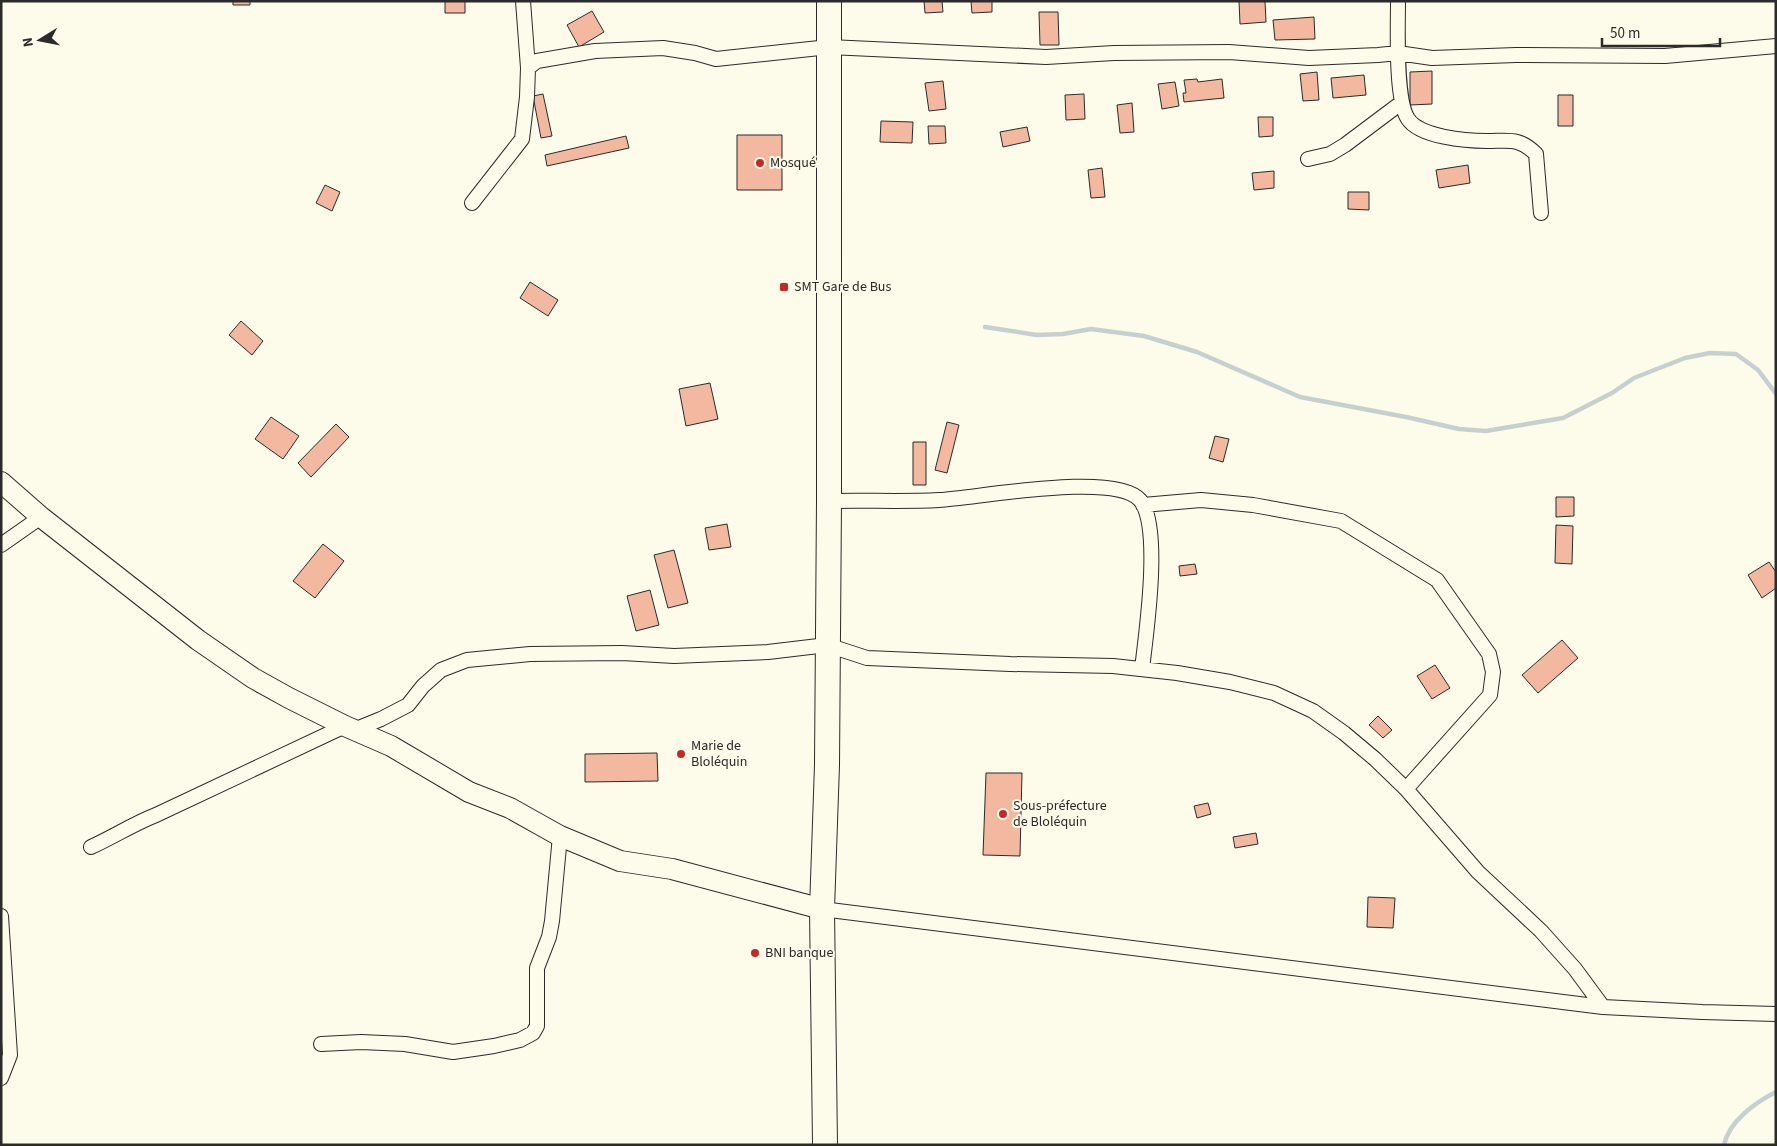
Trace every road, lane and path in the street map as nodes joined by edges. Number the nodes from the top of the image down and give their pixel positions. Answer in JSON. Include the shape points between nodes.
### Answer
{"nodes":[{"id":1,"x":523,"y":1,"type":"edge"},
{"id":2,"x":829,"y":1,"type":"edge"},
{"id":3,"x":1398,"y":1,"type":"edge"},
{"id":4,"x":1776,"y":46,"type":"edge"},
{"id":5,"x":829,"y":47,"type":"junction"},
{"id":6,"x":1398,"y":53,"type":"junction"},
{"id":7,"x":528,"y":68,"type":"junction"},
{"id":8,"x":1401,"y":103,"type":"junction"},
{"id":9,"x":1308,"y":159,"type":"dead end"},
{"id":10,"x":472,"y":203,"type":"dead end"},
{"id":11,"x":1541,"y":213,"type":"dead end"},
{"id":12,"x":1,"y":482,"type":"edge"},
{"id":13,"x":829,"y":501,"type":"junction"},
{"id":14,"x":1143,"y":504,"type":"junction"},
{"id":15,"x":41,"y":517,"type":"junction"},
{"id":16,"x":1,"y":545,"type":"edge"},
{"id":17,"x":827,"y":645,"type":"junction"},
{"id":18,"x":1142,"y":669,"type":"junction"},
{"id":19,"x":349,"y":728,"type":"junction"},
{"id":20,"x":1406,"y":789,"type":"junction"},
{"id":21,"x":560,"y":836,"type":"junction"},
{"id":22,"x":91,"y":847,"type":"dead end"},
{"id":23,"x":822,"y":908,"type":"junction"},
{"id":24,"x":1,"y":916,"type":"edge"},
{"id":25,"x":2,"y":945,"type":"edge"},
{"id":26,"x":1603,"y":1007,"type":"junction"},
{"id":27,"x":1776,"y":1014,"type":"edge"},
{"id":28,"x":321,"y":1044,"type":"dead end"},
{"id":29,"x":1,"y":1078,"type":"edge"},
{"id":30,"x":825,"y":1145,"type":"edge"}],
"edges":[{"from":1,"to":7,"type":"street"},
{"from":2,"to":5,"type":"highway"},
{"from":3,"to":6,"type":"street"},
{"from":4,"to":6,"type":"street","via":[[1665,56],[1432,58]]},
{"from":5,"to":6,"type":"street","via":[[1046,57],[1229,52],[1309,58]]},
{"from":5,"to":7,"type":"street","via":[[716,59],[663,48],[594,51],[536,61]]},
{"from":5,"to":13,"type":"highway"},
{"from":6,"to":8,"type":"street"},
{"from":7,"to":10,"type":"street","via":[[522,139]]},
{"from":8,"to":9,"type":"street","via":[[1345,145],[1330,154]]},
{"from":8,"to":11,"type":"street","via":[[1408,120],[1424,131],[1470,141],[1526,144],[1536,154]]},
{"from":12,"to":15,"type":"main road"},
{"from":13,"to":14,"type":"street","via":[[939,500],[1044,488],[1084,487],[1129,492]]},
{"from":13,"to":17,"type":"highway"},
{"from":14,"to":18,"type":"street","via":[[1151,540],[1152,567]]},
{"from":14,"to":20,"type":"street","via":[[1201,500],[1253,505],[1340,521],[1438,580],[1489,654],[1493,672],[1490,696]]},
{"from":15,"to":16,"type":"street"},
{"from":15,"to":19,"type":"main road","via":[[224,658],[282,694]]},
{"from":17,"to":18,"type":"street","via":[[867,658]]},
{"from":17,"to":19,"type":"street","via":[[768,652],[674,656],[530,654],[467,660],[441,670],[408,705],[381,720]]},
{"from":17,"to":23,"type":"highway"},
{"from":18,"to":20,"type":"street","via":[[1221,680],[1274,693],[1313,711],[1344,733]]},
{"from":19,"to":21,"type":"main road","via":[[390,746],[469,792],[510,808]]},
{"from":19,"to":22,"type":"street","via":[[135,823]]},
{"from":20,"to":26,"type":"street","via":[[1478,872],[1541,931]]},
{"from":21,"to":23,"type":"main road","via":[[620,861],[672,869]]},
{"from":21,"to":28,"type":"street","via":[[552,921],[537,968],[537,1026],[533,1033],[520,1040],[453,1052],[405,1044]]},
{"from":23,"to":26,"type":"street"},
{"from":23,"to":30,"type":"highway"},
{"from":24,"to":25,"type":"street"},
{"from":25,"to":29,"type":"street","via":[[10,1055]]},
{"from":26,"to":27,"type":"street"}]}
